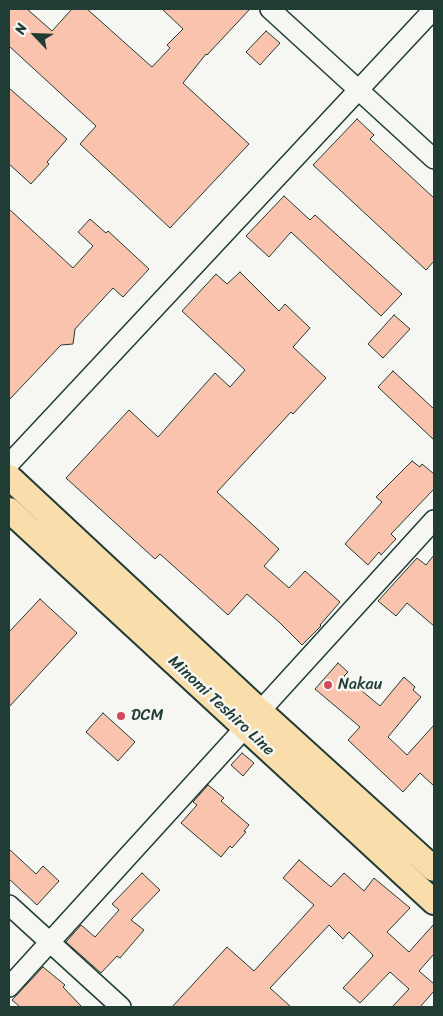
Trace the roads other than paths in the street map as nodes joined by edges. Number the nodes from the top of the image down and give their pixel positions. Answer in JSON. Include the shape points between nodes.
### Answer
{"nodes":[{"id":1,"x":270,"y":9,"type":"edge"},
{"id":2,"x":434,"y":9,"type":"edge"},
{"id":3,"x":359,"y":90,"type":"junction"},
{"id":4,"x":434,"y":159,"type":"edge"},
{"id":5,"x":9,"y":464,"type":"edge"},
{"id":6,"x":9,"y":477,"type":"edge"},
{"id":7,"x":9,"y":510,"type":"edge"},
{"id":8,"x":434,"y":520,"type":"edge"},
{"id":9,"x":253,"y":720,"type":"junction"},
{"id":10,"x":434,"y":869,"type":"edge"},
{"id":11,"x":434,"y":902,"type":"edge"},
{"id":12,"x":9,"y":905,"type":"edge"},
{"id":13,"x":51,"y":942,"type":"junction"},
{"id":14,"x":9,"y":987,"type":"edge"},
{"id":15,"x":121,"y":1007,"type":"edge"}],
"edges":[{"from":1,"to":3,"type":"street"},
{"from":2,"to":3,"type":"street"},
{"from":3,"to":4,"type":"street"},
{"from":3,"to":5,"type":"street"},
{"from":6,"to":9,"type":"main road","name":"Minomi Teshiro Line"},
{"from":7,"to":9,"type":"main road","name":"Minomi Teshiro Line"},
{"from":8,"to":9,"type":"street"},
{"from":9,"to":10,"type":"main road","name":"Minomi Teshiro Line"},
{"from":9,"to":11,"type":"main road","name":"Minomi Teshiro Line"},
{"from":9,"to":13,"type":"street"},
{"from":12,"to":13,"type":"street"},
{"from":13,"to":14,"type":"street"},
{"from":13,"to":15,"type":"street"}]}
